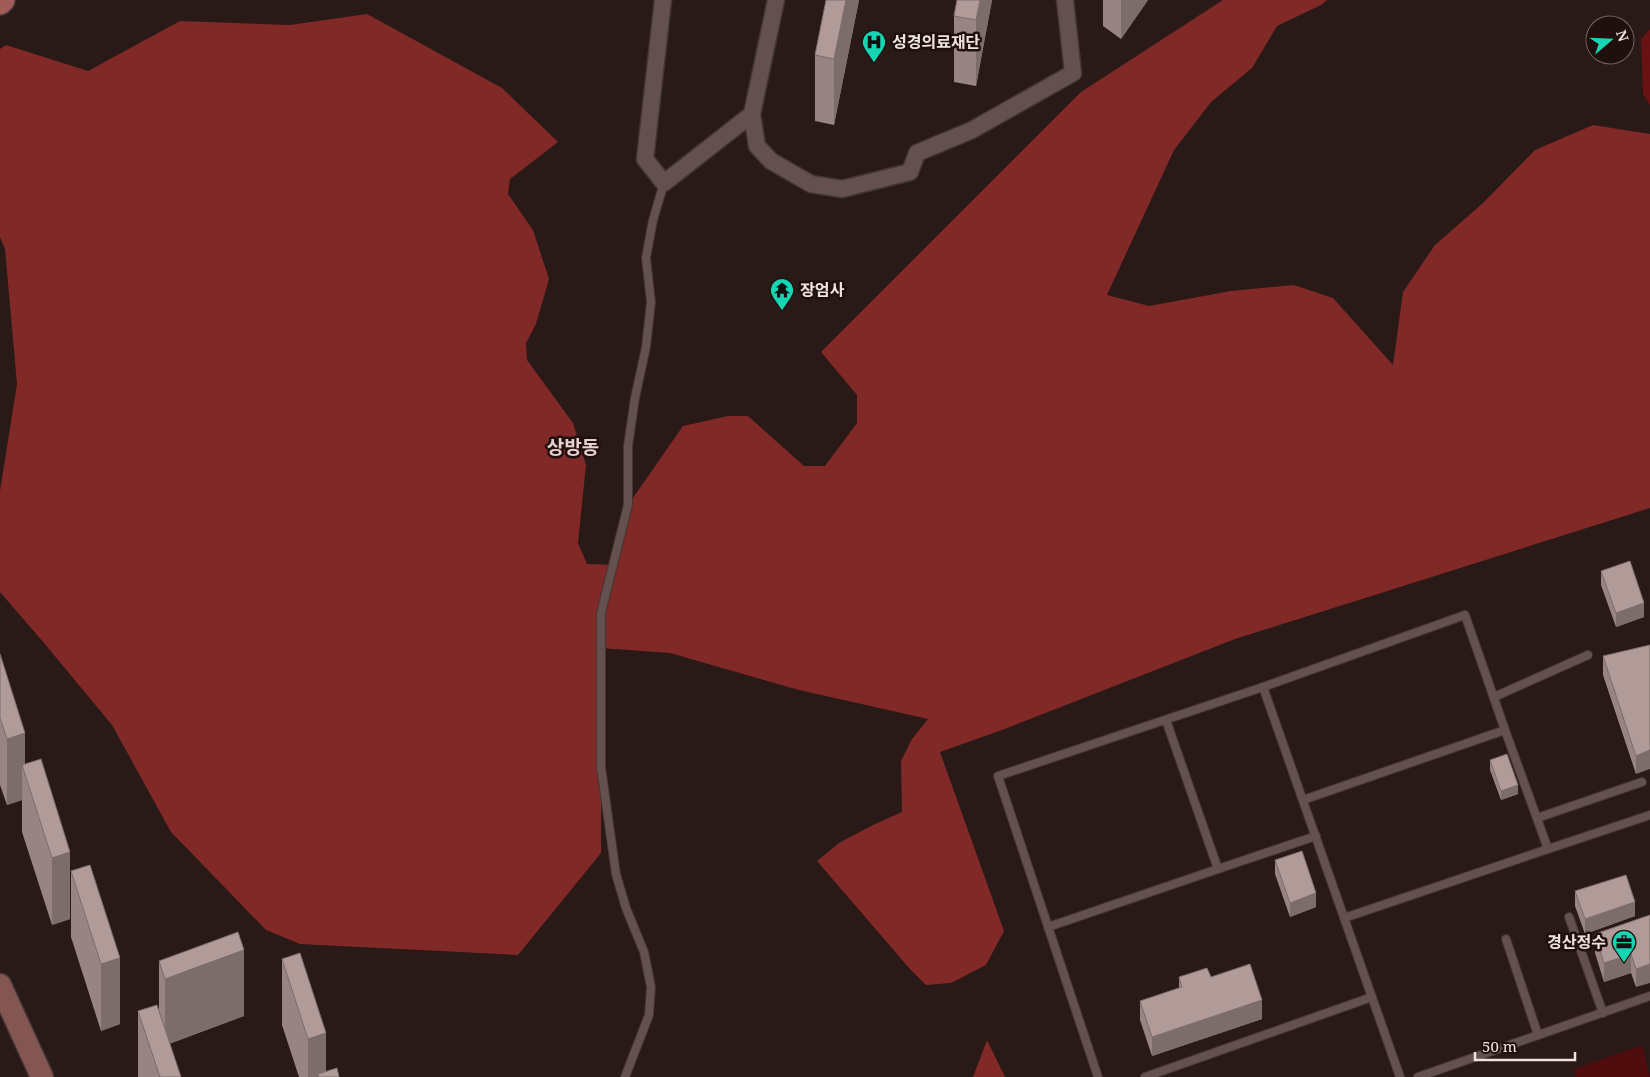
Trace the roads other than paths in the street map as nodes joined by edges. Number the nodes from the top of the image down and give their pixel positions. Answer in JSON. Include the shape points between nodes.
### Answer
{"nodes":[{"id":1,"x":663,"y":0,"type":"edge"},
{"id":2,"x":776,"y":0,"type":"edge"},
{"id":3,"x":1064,"y":0,"type":"edge"},
{"id":4,"x":752,"y":114,"type":"junction"},
{"id":5,"x":664,"y":183,"type":"junction"},
{"id":6,"x":1588,"y":655,"type":"dead end"},
{"id":7,"x":1263,"y":687,"type":"junction"},
{"id":8,"x":1494,"y":697,"type":"junction"},
{"id":9,"x":1166,"y":720,"type":"junction"},
{"id":10,"x":1505,"y":730,"type":"junction"},
{"id":11,"x":1642,"y":782,"type":"dead end"},
{"id":12,"x":1303,"y":800,"type":"junction"},
{"id":13,"x":1650,"y":815,"type":"edge"},
{"id":14,"x":1537,"y":818,"type":"junction"},
{"id":15,"x":1316,"y":836,"type":"junction"},
{"id":16,"x":1548,"y":849,"type":"junction"},
{"id":17,"x":1218,"y":869,"type":"junction"},
{"id":18,"x":1569,"y":917,"type":"dead end"},
{"id":19,"x":1344,"y":918,"type":"junction"},
{"id":20,"x":1048,"y":927,"type":"junction"},
{"id":21,"x":1506,"y":939,"type":"dead end"},
{"id":22,"x":0,"y":985,"type":"edge"},
{"id":23,"x":1650,"y":996,"type":"edge"},
{"id":24,"x":1372,"y":998,"type":"junction"},
{"id":25,"x":1603,"y":1013,"type":"junction"},
{"id":26,"x":1538,"y":1035,"type":"junction"},
{"id":27,"x":42,"y":1077,"type":"edge"},
{"id":28,"x":625,"y":1077,"type":"edge"},
{"id":29,"x":1098,"y":1077,"type":"edge"},
{"id":30,"x":1145,"y":1077,"type":"edge"},
{"id":31,"x":1400,"y":1077,"type":"edge"},
{"id":32,"x":1418,"y":1077,"type":"edge"}],
"edges":[{"from":1,"to":5,"type":"street","via":[[645,159]]},
{"from":2,"to":4,"type":"street"},
{"from":3,"to":4,"type":"street","via":[[1073,73],[972,130],[917,154],[910,172],[842,189],[811,184],[771,162],[758,146]]},
{"from":4,"to":5,"type":"street"},
{"from":5,"to":28,"type":"lane","via":[[646,258],[651,302],[628,446],[628,505],[601,613],[603,777],[616,874],[644,952],[651,987],[649,1015]]},
{"from":6,"to":8,"type":"lane"},
{"from":7,"to":8,"type":"lane","via":[[1465,615]]},
{"from":7,"to":9,"type":"lane"},
{"from":7,"to":12,"type":"lane"},
{"from":8,"to":10,"type":"lane"},
{"from":9,"to":17,"type":"lane"},
{"from":9,"to":20,"type":"lane","via":[[998,776]]},
{"from":10,"to":12,"type":"lane"},
{"from":10,"to":14,"type":"lane"},
{"from":11,"to":14,"type":"lane"},
{"from":12,"to":15,"type":"lane"},
{"from":13,"to":16,"type":"lane"},
{"from":14,"to":16,"type":"lane"},
{"from":15,"to":17,"type":"lane"},
{"from":15,"to":19,"type":"lane"},
{"from":16,"to":19,"type":"lane"},
{"from":17,"to":20,"type":"lane"},
{"from":18,"to":25,"type":"lane"},
{"from":19,"to":24,"type":"lane"},
{"from":20,"to":29,"type":"lane"},
{"from":21,"to":26,"type":"lane"},
{"from":22,"to":27,"type":"main road"},
{"from":23,"to":25,"type":"lane"},
{"from":24,"to":30,"type":"lane"},
{"from":24,"to":31,"type":"lane"},
{"from":25,"to":26,"type":"lane"},
{"from":26,"to":32,"type":"lane"}]}
